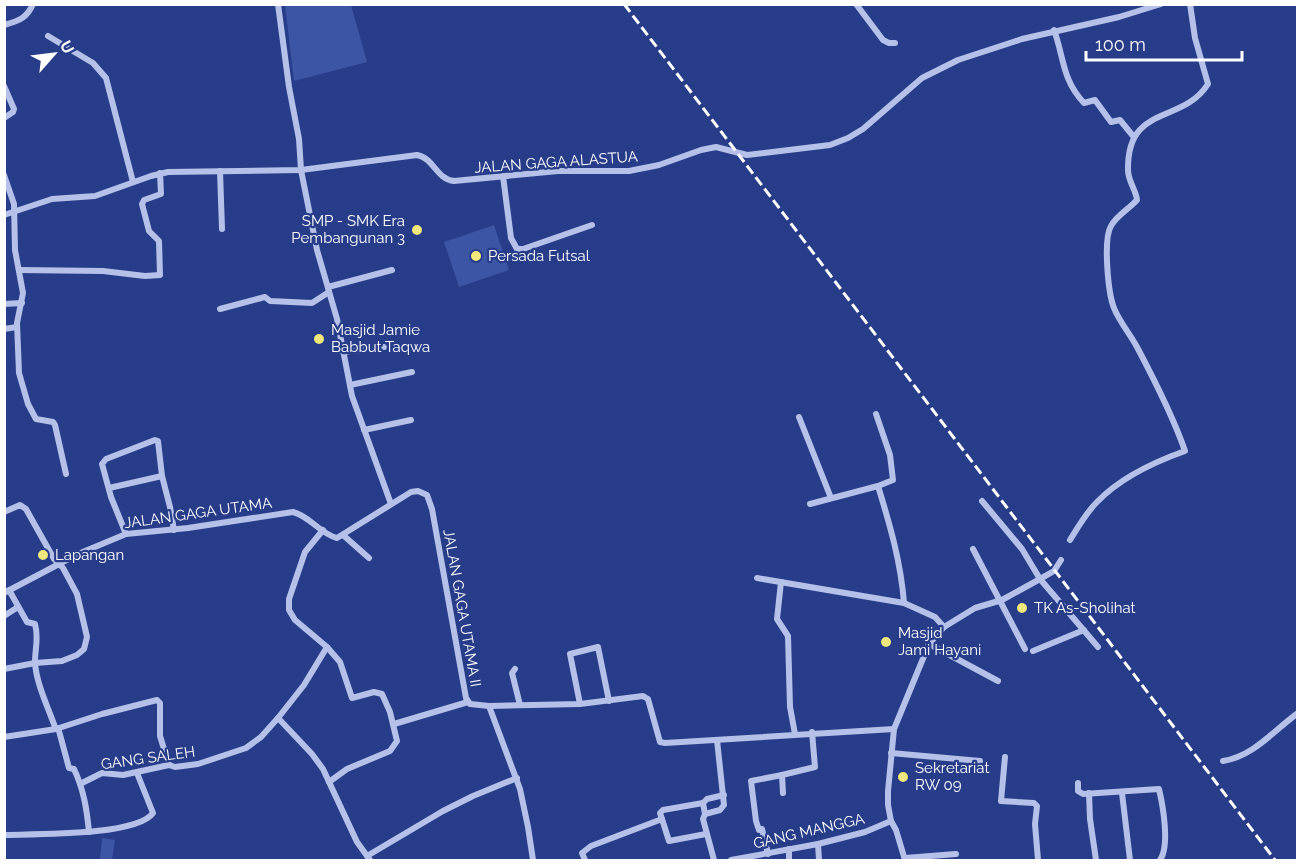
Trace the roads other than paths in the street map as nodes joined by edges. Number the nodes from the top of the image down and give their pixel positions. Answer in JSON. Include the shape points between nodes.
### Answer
{"nodes":[{"id":1,"x":33,"y":4,"type":"edge"},
{"id":2,"x":278,"y":4,"type":"edge"},
{"id":3,"x":856,"y":4,"type":"edge"},
{"id":4,"x":1161,"y":4,"type":"edge"},
{"id":5,"x":1190,"y":4,"type":"edge"},
{"id":6,"x":4,"y":25,"type":"edge"},
{"id":7,"x":1054,"y":30,"type":"junction"},
{"id":8,"x":48,"y":36,"type":"dead end"},
{"id":9,"x":895,"y":42,"type":"dead end"},
{"id":10,"x":4,"y":86,"type":"edge"},
{"id":11,"x":4,"y":118,"type":"edge"},
{"id":12,"x":1133,"y":136,"type":"junction"},
{"id":13,"x":301,"y":170,"type":"junction"},
{"id":14,"x":220,"y":171,"type":"junction"},
{"id":15,"x":160,"y":173,"type":"junction"},
{"id":16,"x":4,"y":175,"type":"edge"},
{"id":17,"x":503,"y":176,"type":"junction"},
{"id":18,"x":133,"y":182,"type":"junction"},
{"id":19,"x":14,"y":212,"type":"junction"},
{"id":20,"x":4,"y":215,"type":"edge"},
{"id":21,"x":592,"y":225,"type":"dead end"},
{"id":22,"x":222,"y":230,"type":"dead end"},
{"id":23,"x":20,"y":270,"type":"junction"},
{"id":24,"x":392,"y":270,"type":"dead end"},
{"id":25,"x":328,"y":290,"type":"junction"},
{"id":26,"x":22,"y":303,"type":"junction"},
{"id":27,"x":4,"y":304,"type":"edge"},
{"id":28,"x":220,"y":309,"type":"dead end"},
{"id":29,"x":17,"y":327,"type":"junction"},
{"id":30,"x":4,"y":329,"type":"edge"},
{"id":31,"x":384,"y":347,"type":"dead end"},
{"id":32,"x":343,"y":352,"type":"junction"},
{"id":33,"x":412,"y":372,"type":"dead end"},
{"id":34,"x":350,"y":385,"type":"junction"},
{"id":35,"x":876,"y":414,"type":"dead end"},
{"id":36,"x":799,"y":417,"type":"dead end"},
{"id":37,"x":411,"y":420,"type":"dead end"},
{"id":38,"x":364,"y":430,"type":"junction"},
{"id":39,"x":66,"y":474,"type":"dead end"},
{"id":40,"x":162,"y":476,"type":"junction"},
{"id":41,"x":878,"y":486,"type":"junction"},
{"id":42,"x":109,"y":488,"type":"junction"},
{"id":43,"x":831,"y":498,"type":"junction"},
{"id":44,"x":982,"y":501,"type":"dead end"},
{"id":45,"x":391,"y":504,"type":"junction"},
{"id":46,"x":810,"y":504,"type":"dead end"},
{"id":47,"x":4,"y":512,"type":"edge"},
{"id":48,"x":174,"y":530,"type":"junction"},
{"id":49,"x":323,"y":530,"type":"junction"},
{"id":50,"x":126,"y":534,"type":"junction"},
{"id":51,"x":343,"y":535,"type":"junction"},
{"id":52,"x":1070,"y":540,"type":"dead end"},
{"id":53,"x":973,"y":549,"type":"dead end"},
{"id":54,"x":369,"y":558,"type":"dead end"},
{"id":55,"x":1061,"y":560,"type":"dead end"},
{"id":56,"x":59,"y":563,"type":"junction"},
{"id":57,"x":757,"y":578,"type":"dead end"},
{"id":58,"x":1040,"y":579,"type":"junction"},
{"id":59,"x":781,"y":582,"type":"junction"},
{"id":60,"x":7,"y":591,"type":"edge"},
{"id":61,"x":999,"y":601,"type":"junction"},
{"id":62,"x":904,"y":603,"type":"junction"},
{"id":63,"x":18,"y":606,"type":"junction"},
{"id":64,"x":4,"y":616,"type":"edge"},
{"id":65,"x":944,"y":627,"type":"junction"},
{"id":66,"x":1084,"y":630,"type":"junction"},
{"id":67,"x":929,"y":644,"type":"junction"},
{"id":68,"x":327,"y":647,"type":"junction"},
{"id":69,"x":1098,"y":647,"type":"dead end"},
{"id":70,"x":1025,"y":649,"type":"dead end"},
{"id":71,"x":1034,"y":651,"type":"dead end"},
{"id":72,"x":35,"y":663,"type":"junction"},
{"id":73,"x":4,"y":669,"type":"edge"},
{"id":74,"x":515,"y":669,"type":"dead end"},
{"id":75,"x":998,"y":681,"type":"dead end"},
{"id":76,"x":609,"y":701,"type":"junction"},
{"id":77,"x":468,"y":702,"type":"junction"},
{"id":78,"x":580,"y":704,"type":"junction"},
{"id":79,"x":520,"y":705,"type":"junction"},
{"id":80,"x":489,"y":706,"type":"junction"},
{"id":81,"x":1298,"y":713,"type":"edge"},
{"id":82,"x":278,"y":718,"type":"junction"},
{"id":83,"x":394,"y":724,"type":"junction"},
{"id":84,"x":56,"y":729,"type":"junction"},
{"id":85,"x":894,"y":729,"type":"junction"},
{"id":86,"x":812,"y":732,"type":"junction"},
{"id":87,"x":795,"y":734,"type":"junction"},
{"id":88,"x":4,"y":737,"type":"edge"},
{"id":89,"x":717,"y":740,"type":"junction"},
{"id":90,"x":891,"y":753,"type":"junction"},
{"id":91,"x":1005,"y":757,"type":"dead end"},
{"id":92,"x":980,"y":761,"type":"dead end"},
{"id":93,"x":1223,"y":761,"type":"dead end"},
{"id":94,"x":169,"y":765,"type":"junction"},
{"id":95,"x":137,"y":773,"type":"junction"},
{"id":96,"x":782,"y":775,"type":"junction"},
{"id":97,"x":517,"y":778,"type":"junction"},
{"id":98,"x":329,"y":782,"type":"junction"},
{"id":99,"x":1078,"y":783,"type":"dead end"},
{"id":100,"x":80,"y":784,"type":"junction"},
{"id":101,"x":783,"y":793,"type":"dead end"},
{"id":102,"x":1122,"y":793,"type":"junction"},
{"id":103,"x":1089,"y":794,"type":"junction"},
{"id":104,"x":724,"y":795,"type":"junction"},
{"id":105,"x":703,"y":803,"type":"junction"},
{"id":106,"x":705,"y":814,"type":"junction"},
{"id":107,"x":662,"y":819,"type":"junction"},
{"id":108,"x":891,"y":821,"type":"junction"},
{"id":109,"x":89,"y":832,"type":"junction"},
{"id":110,"x":706,"y":834,"type":"junction"},
{"id":111,"x":4,"y":835,"type":"edge"},
{"id":112,"x":818,"y":844,"type":"junction"},
{"id":113,"x":789,"y":849,"type":"junction"},
{"id":114,"x":768,"y":854,"type":"junction"},
{"id":115,"x":956,"y":854,"type":"dead end"},
{"id":116,"x":368,"y":858,"type":"edge"},
{"id":117,"x":905,"y":859,"type":"edge"},
{"id":118,"x":533,"y":861,"type":"edge"},
{"id":119,"x":585,"y":861,"type":"edge"},
{"id":120,"x":714,"y":861,"type":"edge"},
{"id":121,"x":731,"y":861,"type":"edge"},
{"id":122,"x":789,"y":861,"type":"edge"},
{"id":123,"x":819,"y":861,"type":"edge"},
{"id":124,"x":1038,"y":861,"type":"edge"},
{"id":125,"x":1096,"y":861,"type":"edge"},
{"id":126,"x":1130,"y":861,"type":"edge"},
{"id":127,"x":1160,"y":861,"type":"edge"}],
"edges":[{"from":1,"to":6,"type":"street","via":[[26,17]]},
{"from":2,"to":13,"type":"street"},
{"from":3,"to":9,"type":"street","via":[[883,40]]},
{"from":4,"to":7,"type":"street","name":"JALAN GAGA ALASTUA"},
{"from":5,"to":12,"type":"street","via":[[1208,84],[1189,101],[1140,127]]},
{"from":7,"to":12,"type":"street","via":[[1061,62],[1076,95],[1084,103],[1095,100],[1110,121],[1120,120]]},
{"from":7,"to":17,"type":"street","name":"JALAN GAGA ALASTUA","via":[[978,53],[928,74],[870,124],[839,142],[747,155],[716,147],[629,171]]},
{"from":8,"to":18,"type":"street","via":[[93,63],[106,78]]},
{"from":10,"to":11,"type":"street","via":[[14,112]]},
{"from":12,"to":52,"type":"street","via":[[1128,172],[1137,197],[1111,225],[1108,234],[1110,298],[1147,366],[1185,451],[1150,465],[1098,500]]},
{"from":13,"to":14,"type":"street","name":"JALAN GAGA ALASTUA"},
{"from":13,"to":17,"type":"street","name":"JALAN GAGA ALASTUA","via":[[417,155],[448,180]]},
{"from":13,"to":25,"type":"street"},
{"from":14,"to":15,"type":"street","name":"JALAN GAGA ALASTUA"},
{"from":14,"to":22,"type":"street"},
{"from":15,"to":18,"type":"street","name":"JALAN GAGA ALASTUA"},
{"from":15,"to":23,"type":"street","via":[[161,194],[142,204],[149,231],[159,241],[160,275]]},
{"from":16,"to":19,"type":"street"},
{"from":17,"to":21,"type":"street","via":[[511,238],[517,249]]},
{"from":18,"to":19,"type":"street","name":"JALAN GAGA ALASTUA","via":[[95,196],[52,199]]},
{"from":19,"to":20,"type":"street","name":"JALAN GAGA ALASTUA"},
{"from":19,"to":23,"type":"street"},
{"from":23,"to":26,"type":"street"},
{"from":24,"to":25,"type":"street"},
{"from":25,"to":28,"type":"street","via":[[312,303],[270,301],[265,297]]},
{"from":25,"to":32,"type":"street"},
{"from":26,"to":27,"type":"street"},
{"from":26,"to":29,"type":"street"},
{"from":29,"to":30,"type":"street"},
{"from":29,"to":39,"type":"street","via":[[19,373],[28,404],[36,419],[55,425]]},
{"from":31,"to":32,"type":"street"},
{"from":32,"to":34,"type":"street"},
{"from":33,"to":34,"type":"street"},
{"from":34,"to":38,"type":"street"},
{"from":35,"to":41,"type":"street","via":[[894,478]]},
{"from":36,"to":43,"type":"street"},
{"from":37,"to":38,"type":"street"},
{"from":38,"to":45,"type":"street"},
{"from":40,"to":42,"type":"street"},
{"from":40,"to":42,"type":"street","via":[[155,440],[103,460]]},
{"from":40,"to":48,"type":"street"},
{"from":41,"to":43,"type":"street"},
{"from":41,"to":62,"type":"street","via":[[891,528]]},
{"from":42,"to":50,"type":"street"},
{"from":43,"to":46,"type":"street"},
{"from":44,"to":58,"type":"street","via":[[1022,549]]},
{"from":45,"to":51,"type":"street"},
{"from":45,"to":77,"type":"street","name":"JALAN GAGA UTAMA II","via":[[414,491],[429,498]]},
{"from":47,"to":56,"type":"street","via":[[23,505]]},
{"from":48,"to":49,"type":"street","name":"JALAN GAGA UTAMA","via":[[292,512]]},
{"from":48,"to":50,"type":"street","name":"JALAN GAGA UTAMA"},
{"from":49,"to":51,"type":"street","name":"JALAN GAGA UTAMA","via":[[333,537]]},
{"from":49,"to":68,"type":"street","via":[[305,552],[289,610]]},
{"from":50,"to":56,"type":"street","name":"JALAN GAGA UTAMA"},
{"from":51,"to":54,"type":"street"},
{"from":53,"to":61,"type":"street"},
{"from":55,"to":58,"type":"street"},
{"from":56,"to":60,"type":"street","name":"JALAN GAGA UTAMA"},
{"from":56,"to":72,"type":"street","via":[[77,594],[86,629],[84,649],[62,661]]},
{"from":57,"to":59,"type":"street"},
{"from":58,"to":61,"type":"street"},
{"from":58,"to":66,"type":"street"},
{"from":59,"to":62,"type":"street"},
{"from":59,"to":87,"type":"street","via":[[777,619],[788,636],[790,707]]},
{"from":60,"to":63,"type":"street"},
{"from":61,"to":65,"type":"street","via":[[975,608]]},
{"from":61,"to":70,"type":"street"},
{"from":62,"to":65,"type":"street","via":[[935,617]]},
{"from":63,"to":64,"type":"street"},
{"from":63,"to":72,"type":"street","via":[[38,633]]},
{"from":65,"to":67,"type":"street"},
{"from":66,"to":69,"type":"street"},
{"from":66,"to":71,"type":"street"},
{"from":67,"to":75,"type":"street"},
{"from":67,"to":85,"type":"street"},
{"from":68,"to":82,"type":"street","name":"GANG SALEH"},
{"from":68,"to":83,"type":"street","via":[[343,667],[350,697],[382,694]]},
{"from":72,"to":73,"type":"street"},
{"from":72,"to":84,"type":"street"},
{"from":74,"to":79,"type":"street","via":[[512,673]]},
{"from":76,"to":78,"type":"street","name":"JALAN GAGA UTAMA II"},
{"from":76,"to":78,"type":"street","via":[[598,647],[570,654]]},
{"from":76,"to":89,"type":"street","name":"JALAN GAGA UTAMA II","via":[[646,697],[660,742]]},
{"from":77,"to":80,"type":"street","name":"JALAN GAGA UTAMA II"},
{"from":77,"to":83,"type":"street"},
{"from":78,"to":79,"type":"street","name":"JALAN GAGA UTAMA II"},
{"from":79,"to":80,"type":"street","name":"JALAN GAGA UTAMA II"},
{"from":80,"to":97,"type":"street"},
{"from":81,"to":93,"type":"street","via":[[1250,752]]},
{"from":82,"to":94,"type":"street","name":"GANG SALEH","via":[[246,748],[198,764]]},
{"from":82,"to":98,"type":"street","via":[[312,754]]},
{"from":83,"to":98,"type":"street","via":[[397,741],[393,748],[347,769]]},
{"from":84,"to":88,"type":"street"},
{"from":84,"to":94,"type":"street","via":[[157,700],[160,736]]},
{"from":84,"to":100,"type":"street","via":[[69,768],[74,769]]},
{"from":85,"to":86,"type":"street","name":"JALAN GAGA UTAMA II"},
{"from":85,"to":90,"type":"street"},
{"from":86,"to":87,"type":"street","name":"JALAN GAGA UTAMA II"},
{"from":86,"to":96,"type":"street","via":[[815,767]]},
{"from":87,"to":89,"type":"street","name":"JALAN GAGA UTAMA II"},
{"from":89,"to":104,"type":"street"},
{"from":90,"to":92,"type":"street"},
{"from":90,"to":108,"type":"street"},
{"from":91,"to":124,"type":"street","via":[[1001,801],[1037,806]]},
{"from":94,"to":95,"type":"street","name":"GANG SALEH"},
{"from":95,"to":100,"type":"street","name":"GANG SALEH","via":[[102,773]]},
{"from":95,"to":109,"type":"street","via":[[153,815]]},
{"from":96,"to":101,"type":"street"},
{"from":96,"to":114,"type":"street","via":[[751,781],[756,821]]},
{"from":97,"to":116,"type":"street","via":[[443,811]]},
{"from":97,"to":118,"type":"street"},
{"from":98,"to":116,"type":"street"},
{"from":99,"to":103,"type":"street","via":[[1080,794]]},
{"from":100,"to":109,"type":"street"},
{"from":102,"to":103,"type":"street"},
{"from":102,"to":126,"type":"street"},
{"from":102,"to":127,"type":"street","via":[[1159,790],[1165,835],[1165,854]]},
{"from":103,"to":125,"type":"street"},
{"from":104,"to":105,"type":"street"},
{"from":104,"to":106,"type":"street","via":[[722,808]]},
{"from":105,"to":106,"type":"street"},
{"from":105,"to":107,"type":"street","via":[[663,810]]},
{"from":106,"to":110,"type":"street"},
{"from":107,"to":110,"type":"street","via":[[669,841]]},
{"from":107,"to":119,"type":"street","via":[[591,846],[582,853]]},
{"from":108,"to":112,"type":"street","name":"GANG MANGGA"},
{"from":108,"to":117,"type":"street"},
{"from":109,"to":111,"type":"street"},
{"from":110,"to":120,"type":"street"},
{"from":112,"to":113,"type":"street","name":"GANG MANGGA"},
{"from":112,"to":123,"type":"street"},
{"from":113,"to":114,"type":"street","name":"GANG MANGGA"},
{"from":113,"to":122,"type":"street"},
{"from":114,"to":121,"type":"street","name":"GANG MANGGA"},
{"from":115,"to":117,"type":"street"}]}
